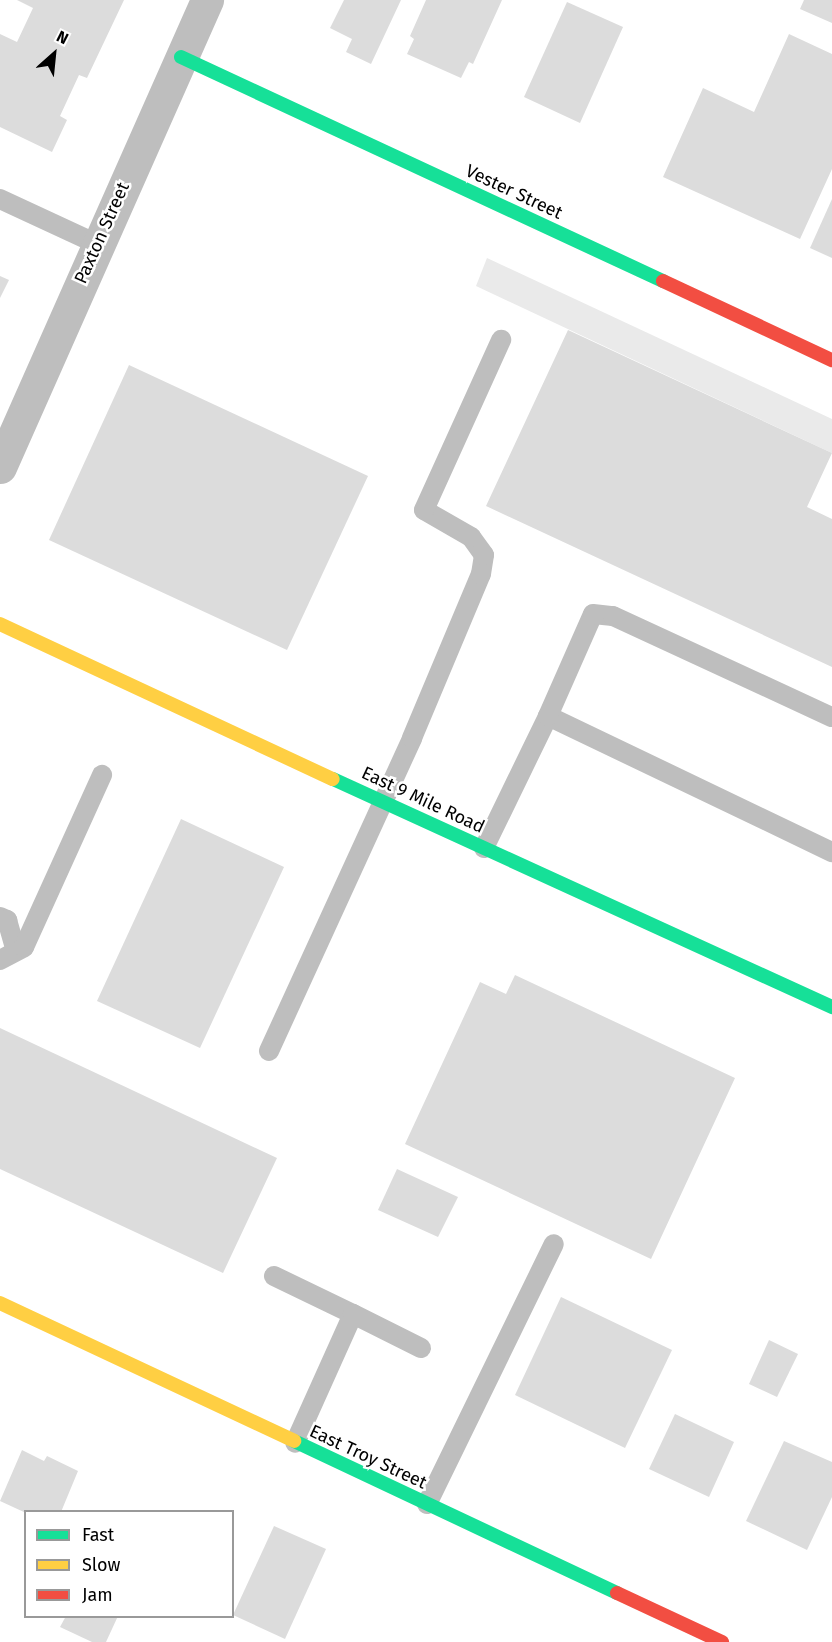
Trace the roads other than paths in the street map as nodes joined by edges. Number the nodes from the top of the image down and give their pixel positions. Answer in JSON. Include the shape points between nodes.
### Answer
{"nodes":[{"id":1,"x":207,"y":0,"type":"edge"},
{"id":2,"x":181,"y":57,"type":"junction"},
{"id":3,"x":0,"y":199,"type":"edge"},
{"id":4,"x":97,"y":244,"type":"junction"},
{"id":5,"x":501,"y":340,"type":"dead end"},
{"id":6,"x":832,"y":360,"type":"edge"},
{"id":7,"x":0,"y":467,"type":"edge"},
{"id":8,"x":0,"y":624,"type":"edge"},
{"id":9,"x":548,"y":716,"type":"junction"},
{"id":10,"x":832,"y":717,"type":"edge"},
{"id":11,"x":102,"y":775,"type":"dead end"},
{"id":12,"x":382,"y":801,"type":"junction"},
{"id":13,"x":484,"y":848,"type":"junction"},
{"id":14,"x":832,"y":852,"type":"edge"},
{"id":15,"x":0,"y":917,"type":"edge"},
{"id":16,"x":8,"y":955,"type":"edge"},
{"id":17,"x":832,"y":1007,"type":"edge"},
{"id":18,"x":269,"y":1051,"type":"dead end"},
{"id":19,"x":554,"y":1244,"type":"dead end"},
{"id":20,"x":274,"y":1276,"type":"dead end"},
{"id":21,"x":0,"y":1303,"type":"edge"},
{"id":22,"x":352,"y":1314,"type":"junction"},
{"id":23,"x":420,"y":1348,"type":"dead end"},
{"id":24,"x":295,"y":1443,"type":"junction"},
{"id":25,"x":427,"y":1504,"type":"junction"},
{"id":26,"x":722,"y":1642,"type":"edge"}],
"edges":[{"from":1,"to":2,"type":"street","name":"Paxton Street"},
{"from":2,"to":4,"type":"street","name":"Paxton Street"},
{"from":2,"to":6,"type":"street","name":"Vester Street"},
{"from":3,"to":4,"type":"lane"},
{"from":4,"to":7,"type":"street","name":"Paxton Street"},
{"from":5,"to":12,"type":"lane","via":[[424,510],[471,537],[484,555],[481,574]]},
{"from":8,"to":12,"type":"street","name":"East 9 Mile Road"},
{"from":9,"to":10,"type":"lane","via":[[593,614],[614,616]]},
{"from":9,"to":13,"type":"lane"},
{"from":9,"to":14,"type":"lane"},
{"from":11,"to":16,"type":"lane","via":[[24,947]]},
{"from":12,"to":13,"type":"street","name":"East 9 Mile Road"},
{"from":12,"to":18,"type":"lane"},
{"from":13,"to":17,"type":"street","name":"East 9 Mile Road"},
{"from":15,"to":16,"type":"lane","via":[[7,920]]},
{"from":19,"to":25,"type":"lane"},
{"from":20,"to":22,"type":"lane"},
{"from":21,"to":24,"type":"street","name":"East Troy Street"},
{"from":22,"to":23,"type":"lane"},
{"from":22,"to":24,"type":"lane"},
{"from":24,"to":25,"type":"street","name":"East Troy Street"},
{"from":25,"to":26,"type":"street","name":"East Troy Street"}]}
